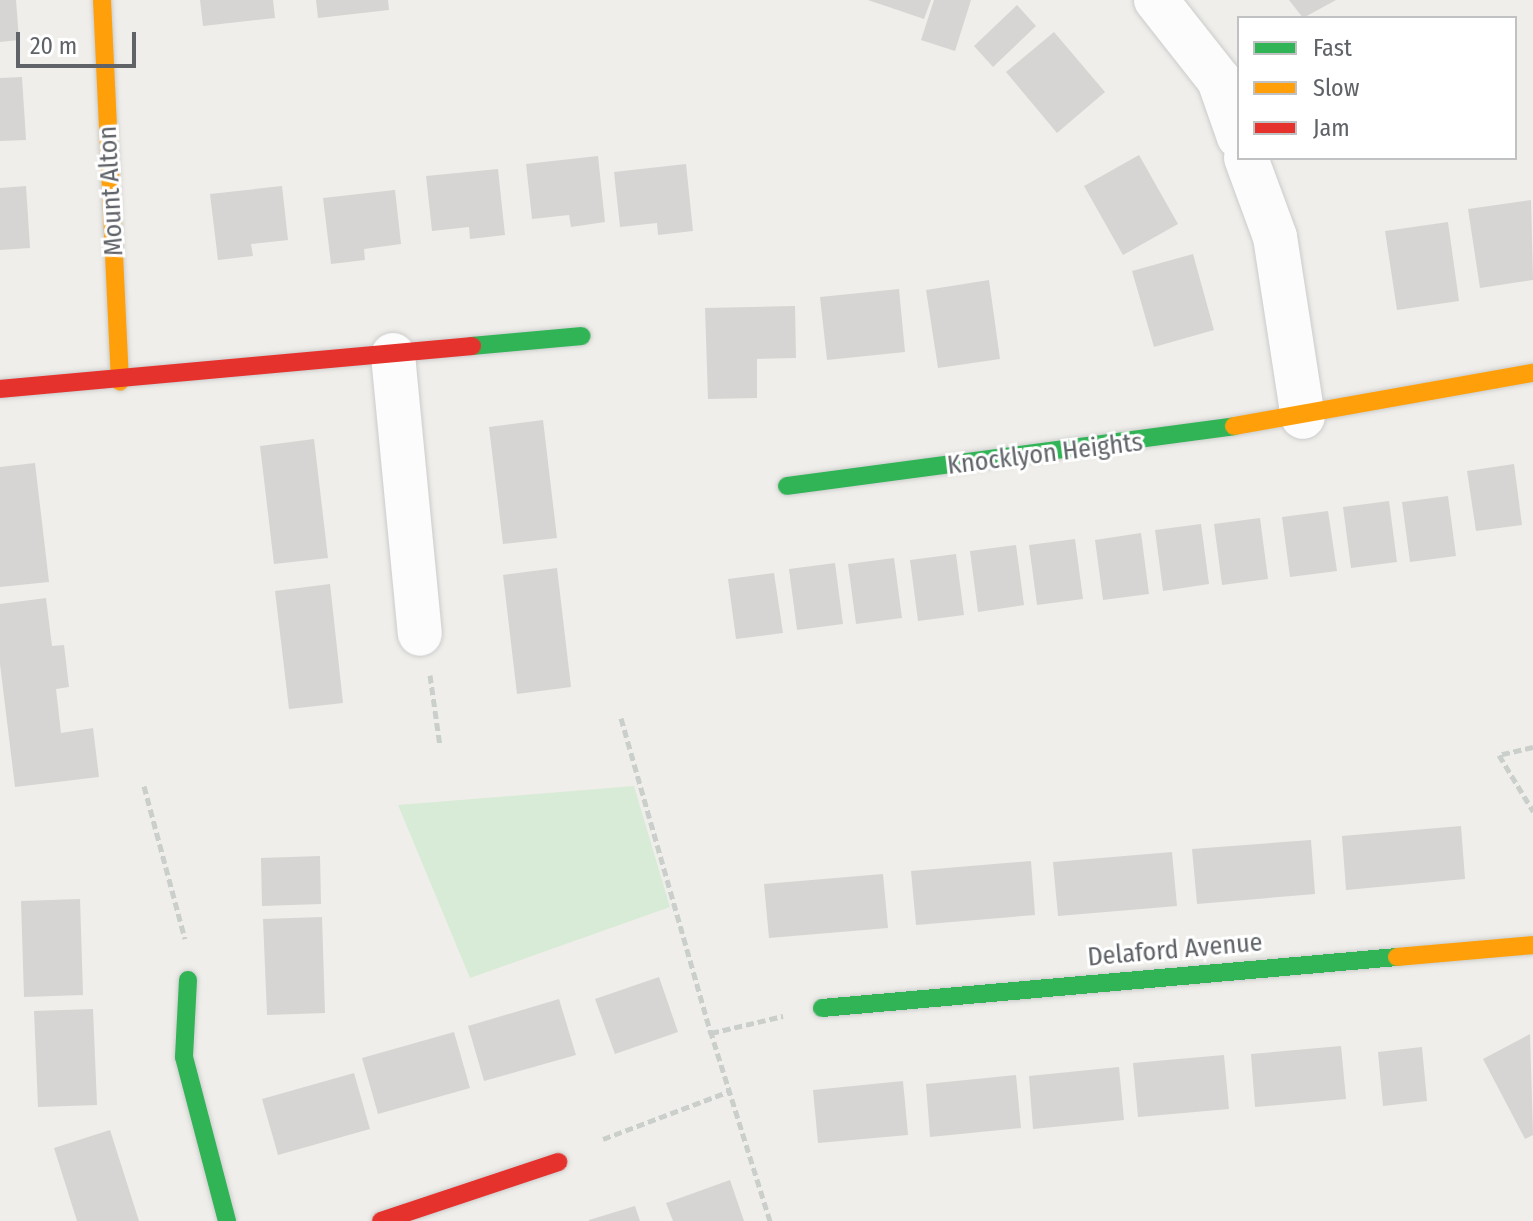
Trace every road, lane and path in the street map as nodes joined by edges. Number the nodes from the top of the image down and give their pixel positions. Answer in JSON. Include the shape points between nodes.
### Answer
{"nodes":[{"id":1,"x":102,"y":0,"type":"edge"},
{"id":2,"x":1156,"y":0,"type":"edge"},
{"id":3,"x":1237,"y":131,"type":"edge"},
{"id":4,"x":1247,"y":160,"type":"edge"},
{"id":5,"x":582,"y":336,"type":"dead end"},
{"id":6,"x":393,"y":355,"type":"junction"},
{"id":7,"x":1533,"y":373,"type":"edge"},
{"id":8,"x":120,"y":382,"type":"junction"},
{"id":9,"x":0,"y":389,"type":"edge"},
{"id":10,"x":1303,"y":417,"type":"junction"},
{"id":11,"x":787,"y":486,"type":"dead end"},
{"id":12,"x":425,"y":655,"type":"joint"},
{"id":13,"x":621,"y":718,"type":"dead end"},
{"id":14,"x":440,"y":746,"type":"dead end"},
{"id":15,"x":1533,"y":747,"type":"edge"},
{"id":16,"x":144,"y":786,"type":"dead end"},
{"id":17,"x":1533,"y":811,"type":"edge"},
{"id":18,"x":186,"y":943,"type":"dead end"},
{"id":19,"x":1533,"y":945,"type":"edge"},
{"id":20,"x":188,"y":980,"type":"dead end"},
{"id":21,"x":822,"y":1008,"type":"dead end"},
{"id":22,"x":785,"y":1015,"type":"dead end"},
{"id":23,"x":711,"y":1033,"type":"junction"},
{"id":24,"x":730,"y":1091,"type":"junction"},
{"id":25,"x":603,"y":1139,"type":"dead end"},
{"id":26,"x":558,"y":1162,"type":"dead end"},
{"id":27,"x":227,"y":1221,"type":"edge"},
{"id":28,"x":381,"y":1221,"type":"edge"},
{"id":29,"x":770,"y":1221,"type":"edge"}],
"edges":[{"from":1,"to":8,"type":"street","name":"Mount Alton"},
{"from":2,"to":3,"type":"street","via":[[1219,80]]},
{"from":4,"to":10,"type":"street","via":[[1275,237]]},
{"from":5,"to":6,"type":"street"},
{"from":6,"to":8,"type":"street"},
{"from":6,"to":12,"type":"street"},
{"from":7,"to":10,"type":"street","name":"Knocklyon Heights"},
{"from":8,"to":9,"type":"street"},
{"from":10,"to":11,"type":"street","name":"Knocklyon Heights"},
{"from":12,"to":14,"type":"path"},
{"from":13,"to":23,"type":"path"},
{"from":15,"to":17,"type":"path","via":[[1499,755]]},
{"from":16,"to":18,"type":"path"},
{"from":19,"to":21,"type":"street","name":"Delaford Avenue"},
{"from":20,"to":27,"type":"street","via":[[184,1057]]},
{"from":22,"to":23,"type":"path"},
{"from":23,"to":24,"type":"path"},
{"from":24,"to":25,"type":"path"},
{"from":24,"to":29,"type":"path"},
{"from":26,"to":28,"type":"street"}]}
